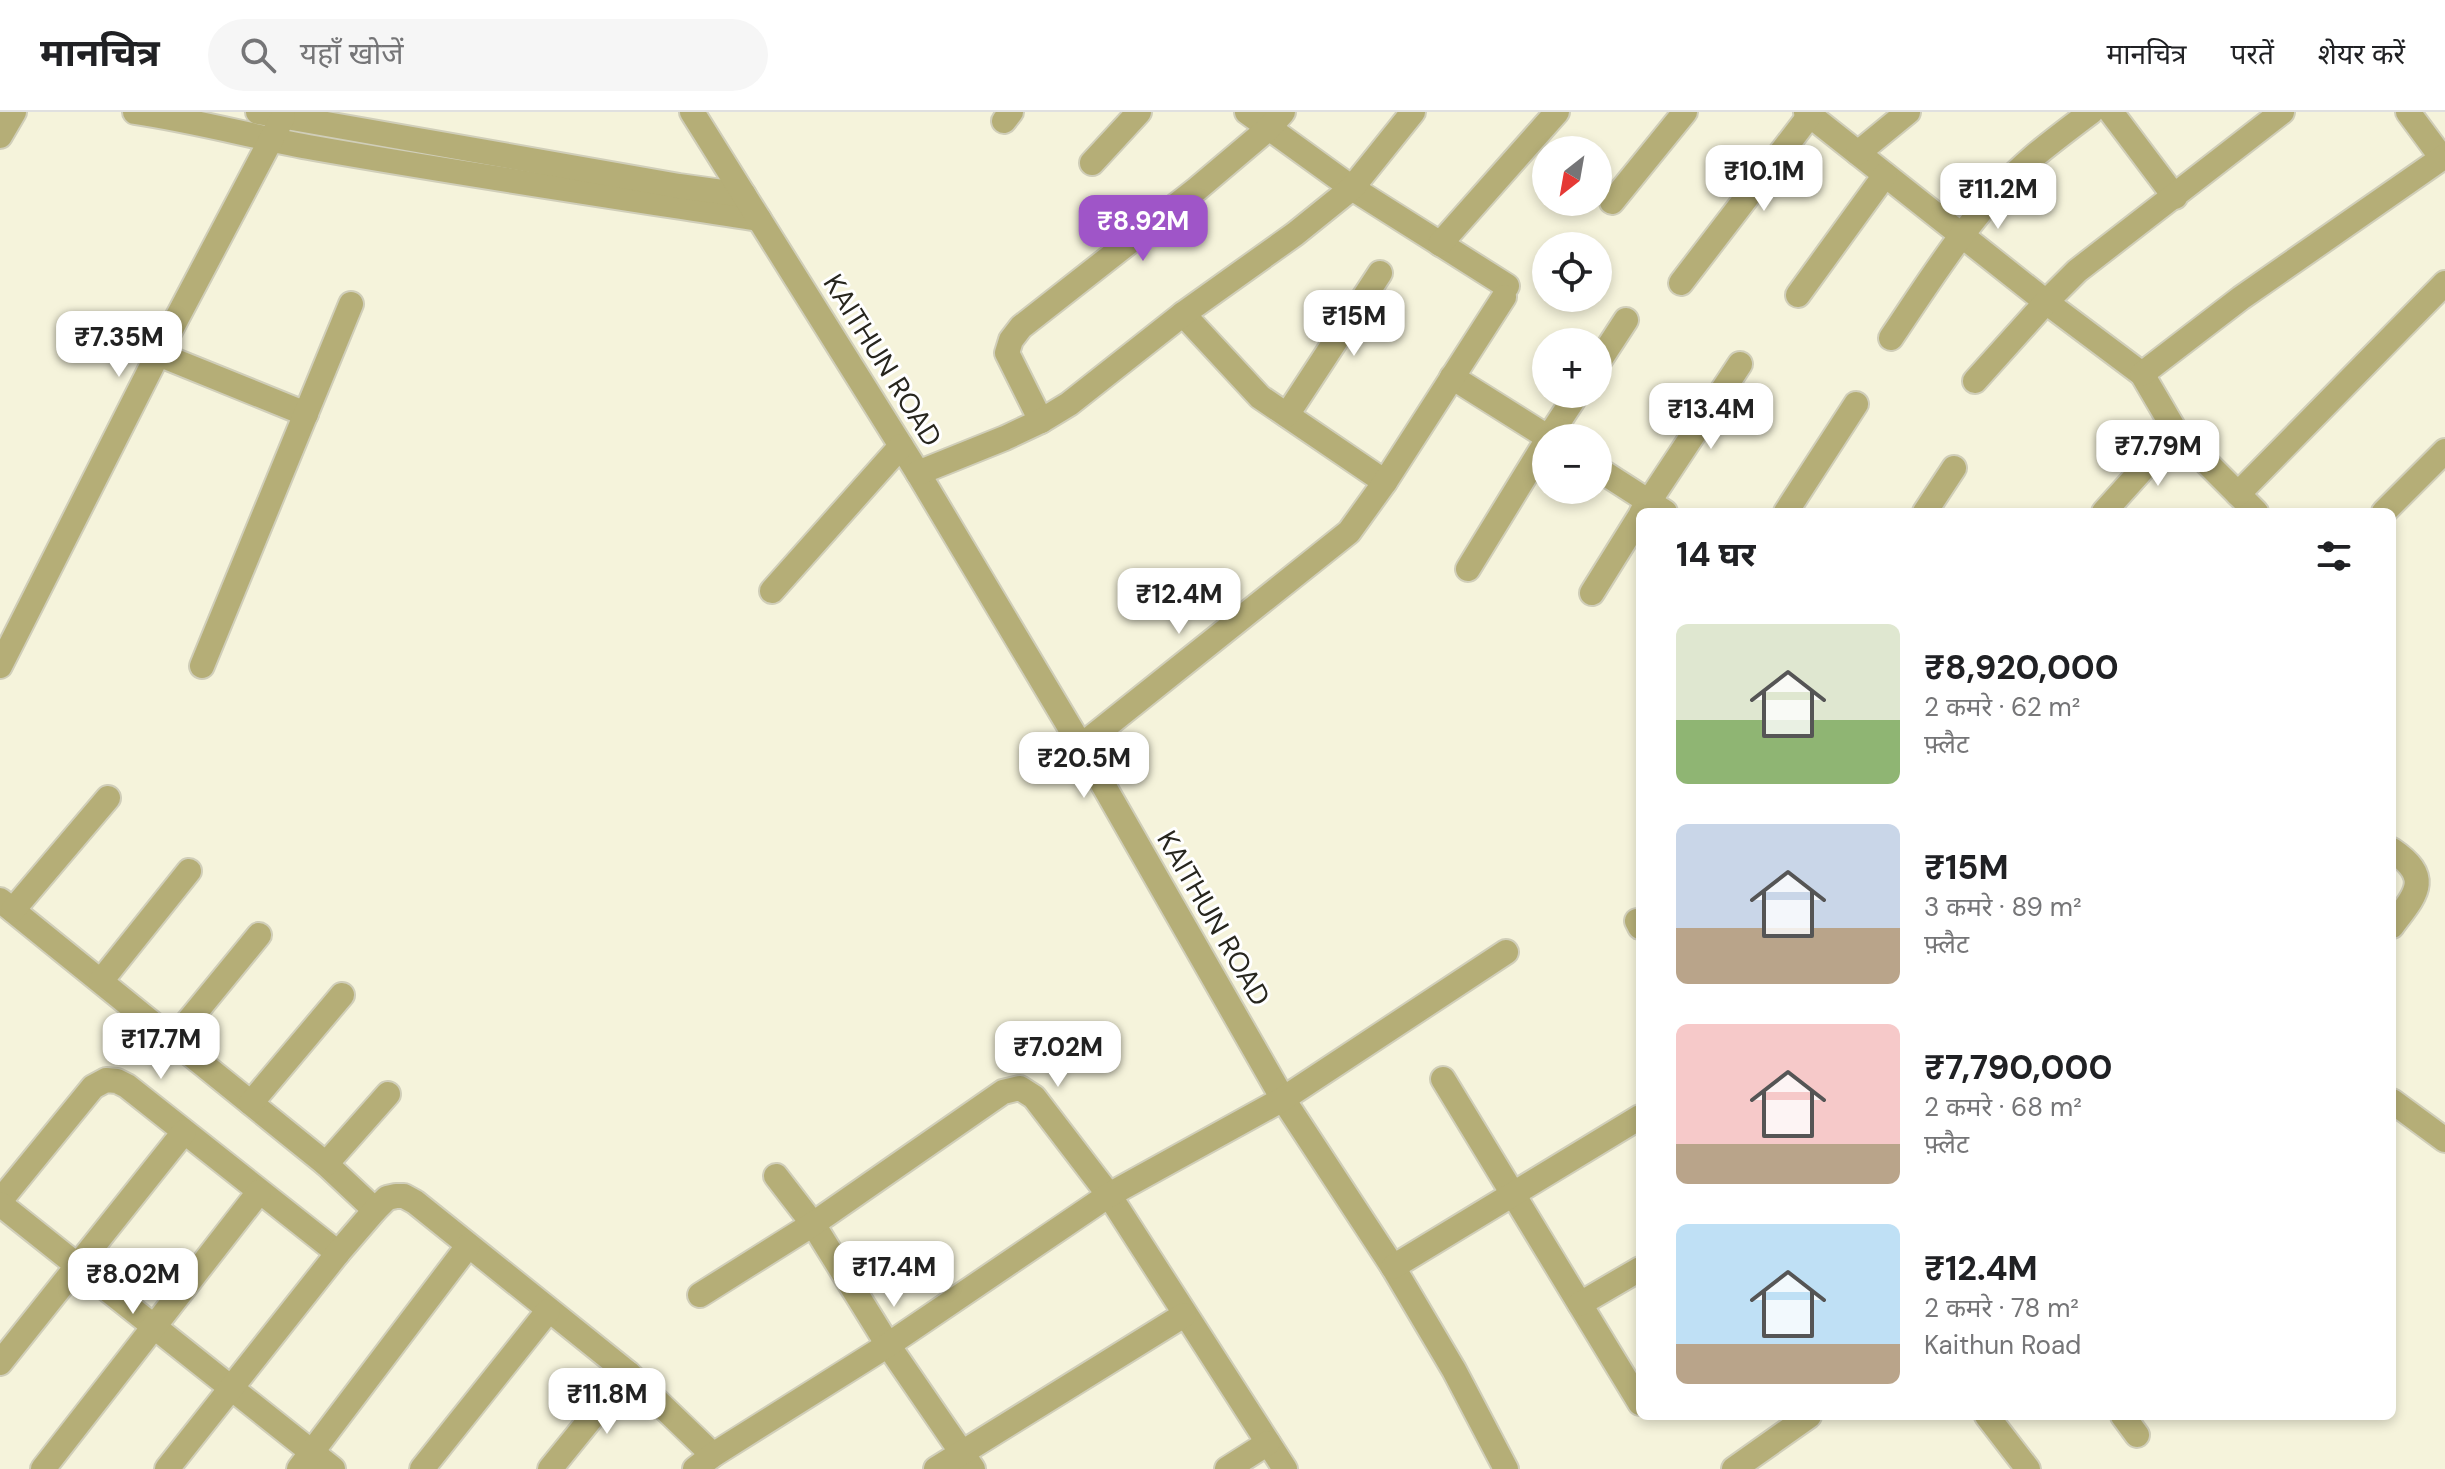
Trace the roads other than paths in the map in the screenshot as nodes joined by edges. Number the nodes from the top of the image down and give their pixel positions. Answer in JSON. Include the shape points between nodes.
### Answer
{"nodes":[{"id":1,"x":14,"y":112,"type":"edge"},
{"id":2,"x":135,"y":112,"type":"edge"},
{"id":3,"x":258,"y":112,"type":"edge"},
{"id":4,"x":692,"y":112,"type":"edge"},
{"id":5,"x":1139,"y":112,"type":"edge"},
{"id":6,"x":1247,"y":112,"type":"edge"},
{"id":7,"x":1413,"y":112,"type":"edge"},
{"id":8,"x":1557,"y":112,"type":"edge"},
{"id":9,"x":1685,"y":112,"type":"edge"},
{"id":10,"x":1908,"y":112,"type":"edge"},
{"id":11,"x":2091,"y":112,"type":"edge"},
{"id":12,"x":2111,"y":112,"type":"edge"},
{"id":13,"x":2282,"y":112,"type":"edge"},
{"id":14,"x":2408,"y":112,"type":"edge"},
{"id":15,"x":1808,"y":113,"type":"edge"},
{"id":16,"x":283,"y":117,"type":"junction"},
{"id":17,"x":324,"y":118,"type":"edge"},
{"id":18,"x":1275,"y":120,"type":"edge"},
{"id":19,"x":0,"y":136,"type":"edge"},
{"id":20,"x":270,"y":140,"type":"junction"},
{"id":21,"x":1858,"y":153,"type":"junction"},
{"id":22,"x":2444,"y":157,"type":"edge"},
{"id":23,"x":1092,"y":163,"type":"dead end"},
{"id":24,"x":1885,"y":175,"type":"junction"},
{"id":25,"x":1352,"y":188,"type":"junction"},
{"id":26,"x":744,"y":195,"type":"junction"},
{"id":27,"x":2175,"y":197,"type":"junction"},
{"id":28,"x":1612,"y":202,"type":"dead end"},
{"id":29,"x":759,"y":219,"type":"junction"},
{"id":30,"x":1963,"y":236,"type":"junction"},
{"id":31,"x":1440,"y":244,"type":"junction"},
{"id":32,"x":1380,"y":273,"type":"dead end"},
{"id":33,"x":1681,"y":283,"type":"dead end"},
{"id":34,"x":2445,"y":283,"type":"edge"},
{"id":35,"x":1798,"y":295,"type":"dead end"},
{"id":36,"x":2046,"y":302,"type":"junction"},
{"id":37,"x":351,"y":304,"type":"dead end"},
{"id":38,"x":1183,"y":314,"type":"junction"},
{"id":39,"x":1626,"y":320,"type":"dead end"},
{"id":40,"x":1891,"y":338,"type":"dead end"},
{"id":41,"x":1612,"y":342,"type":"edge"},
{"id":42,"x":158,"y":354,"type":"junction"},
{"id":43,"x":1740,"y":364,"type":"dead end"},
{"id":44,"x":2142,"y":374,"type":"junction"},
{"id":45,"x":1452,"y":377,"type":"junction"},
{"id":46,"x":1975,"y":381,"type":"dead end"},
{"id":47,"x":1856,"y":404,"type":"dead end"},
{"id":48,"x":306,"y":414,"type":"junction"},
{"id":49,"x":1287,"y":415,"type":"junction"},
{"id":50,"x":1041,"y":421,"type":"junction"},
{"id":51,"x":1532,"y":429,"type":"edge"},
{"id":52,"x":2176,"y":432,"type":"junction"},
{"id":53,"x":901,"y":446,"type":"junction"},
{"id":54,"x":2445,"y":451,"type":"edge"},
{"id":55,"x":1532,"y":465,"type":"edge"},
{"id":56,"x":1954,"y":468,"type":"dead end"},
{"id":57,"x":918,"y":473,"type":"junction"},
{"id":58,"x":1612,"y":480,"type":"edge"},
{"id":59,"x":1385,"y":482,"type":"junction"},
{"id":60,"x":2238,"y":494,"type":"junction"},
{"id":61,"x":1647,"y":508,"type":"edge"},
{"id":62,"x":1650,"y":508,"type":"edge"},
{"id":63,"x":1789,"y":508,"type":"edge"},
{"id":64,"x":1928,"y":508,"type":"edge"},
{"id":65,"x":2108,"y":508,"type":"edge"},
{"id":66,"x":2252,"y":508,"type":"edge"},
{"id":67,"x":2388,"y":508,"type":"edge"},
{"id":68,"x":1636,"y":529,"type":"edge"},
{"id":69,"x":1468,"y":569,"type":"dead end"},
{"id":70,"x":772,"y":591,"type":"dead end"},
{"id":71,"x":1592,"y":593,"type":"dead end"},
{"id":72,"x":0,"y":666,"type":"edge"},
{"id":73,"x":202,"y":666,"type":"dead end"},
{"id":74,"x":1081,"y":746,"type":"junction"},
{"id":75,"x":108,"y":798,"type":"dead end"},
{"id":76,"x":2396,"y":853,"type":"edge"},
{"id":77,"x":189,"y":871,"type":"dead end"},
{"id":78,"x":6,"y":905,"type":"edge"},
{"id":79,"x":2396,"y":921,"type":"edge"},
{"id":80,"x":259,"y":935,"type":"dead end"},
{"id":81,"x":1506,"y":952,"type":"dead end"},
{"id":82,"x":101,"y":981,"type":"junction"},
{"id":83,"x":342,"y":995,"type":"dead end"},
{"id":84,"x":173,"y":1040,"type":"junction"},
{"id":85,"x":1443,"y":1079,"type":"dead end"},
{"id":86,"x":388,"y":1094,"type":"dead end"},
{"id":87,"x":1283,"y":1099,"type":"junction"},
{"id":88,"x":251,"y":1103,"type":"junction"},
{"id":89,"x":2396,"y":1104,"type":"edge"},
{"id":90,"x":1636,"y":1119,"type":"edge"},
{"id":91,"x":184,"y":1132,"type":"junction"},
{"id":92,"x":2445,"y":1140,"type":"edge"},
{"id":93,"x":326,"y":1164,"type":"junction"},
{"id":94,"x":776,"y":1176,"type":"dead end"},
{"id":95,"x":259,"y":1192,"type":"junction"},
{"id":96,"x":1513,"y":1194,"type":"junction"},
{"id":97,"x":1109,"y":1195,"type":"junction"},
{"id":98,"x":0,"y":1202,"type":"edge"},
{"id":99,"x":375,"y":1210,"type":"junction"},
{"id":100,"x":813,"y":1224,"type":"junction"},
{"id":101,"x":468,"y":1246,"type":"junction"},
{"id":102,"x":338,"y":1253,"type":"junction"},
{"id":103,"x":78,"y":1266,"type":"junction"},
{"id":104,"x":1393,"y":1267,"type":"junction"},
{"id":105,"x":1636,"y":1271,"type":"edge"},
{"id":106,"x":700,"y":1295,"type":"dead end"},
{"id":107,"x":1580,"y":1304,"type":"junction"},
{"id":108,"x":548,"y":1311,"type":"junction"},
{"id":109,"x":1184,"y":1315,"type":"junction"},
{"id":110,"x":155,"y":1327,"type":"junction"},
{"id":111,"x":888,"y":1345,"type":"junction"},
{"id":112,"x":0,"y":1363,"type":"edge"},
{"id":113,"x":628,"y":1373,"type":"junction"},
{"id":114,"x":231,"y":1389,"type":"junction"},
{"id":115,"x":1636,"y":1396,"type":"edge"},
{"id":116,"x":1799,"y":1420,"type":"edge"},
{"id":117,"x":1990,"y":1420,"type":"edge"},
{"id":118,"x":1268,"y":1443,"type":"junction"},
{"id":119,"x":305,"y":1461,"type":"edge"},
{"id":120,"x":967,"y":1461,"type":"edge"},
{"id":121,"x":704,"y":1462,"type":"edge"},
{"id":122,"x":1502,"y":1468,"type":"edge"},
{"id":123,"x":43,"y":1469,"type":"edge"},
{"id":124,"x":167,"y":1469,"type":"edge"},
{"id":125,"x":333,"y":1469,"type":"edge"},
{"id":126,"x":422,"y":1469,"type":"edge"},
{"id":127,"x":550,"y":1469,"type":"edge"},
{"id":128,"x":936,"y":1469,"type":"edge"},
{"id":129,"x":1227,"y":1469,"type":"edge"},
{"id":130,"x":1285,"y":1469,"type":"edge"},
{"id":131,"x":1734,"y":1469,"type":"edge"},
{"id":132,"x":2028,"y":1469,"type":"edge"}],
"edges":[{"from":1,"to":19,"type":"street"},
{"from":2,"to":20,"type":"street"},
{"from":3,"to":16,"type":"street"},
{"from":4,"to":26,"type":"street","name":"KAITHUN ROAD"},
{"from":5,"to":23,"type":"street"},
{"from":6,"to":18,"type":"street"},
{"from":7,"to":25,"type":"street"},
{"from":8,"to":31,"type":"street"},
{"from":9,"to":28,"type":"street"},
{"from":10,"to":21,"type":"street"},
{"from":11,"to":30,"type":"street","via":[[2031,159]]},
{"from":12,"to":27,"type":"street"},
{"from":13,"to":27,"type":"street"},
{"from":14,"to":22,"type":"street"},
{"from":15,"to":21,"type":"street"},
{"from":15,"to":33,"type":"street"},
{"from":16,"to":17,"type":"street"},
{"from":16,"to":20,"type":"street"},
{"from":17,"to":26,"type":"street"},
{"from":18,"to":25,"type":"street"},
{"from":18,"to":50,"type":"street","via":[[1185,199],[1021,327],[1007,353]]},
{"from":20,"to":29,"type":"street"},
{"from":20,"to":42,"type":"street"},
{"from":21,"to":24,"type":"street"},
{"from":22,"to":44,"type":"street"},
{"from":24,"to":30,"type":"street"},
{"from":24,"to":35,"type":"street"},
{"from":25,"to":31,"type":"street"},
{"from":25,"to":38,"type":"street"},
{"from":26,"to":29,"type":"street","name":"KAITHUN ROAD"},
{"from":27,"to":36,"type":"street","via":[[2077,271]]},
{"from":29,"to":53,"type":"street","name":"KAITHUN ROAD"},
{"from":30,"to":36,"type":"street"},
{"from":30,"to":40,"type":"street"},
{"from":31,"to":45,"type":"street","via":[[1506,292]]},
{"from":32,"to":49,"type":"street"},
{"from":34,"to":60,"type":"street"},
{"from":36,"to":44,"type":"street"},
{"from":36,"to":46,"type":"street"},
{"from":37,"to":48,"type":"street"},
{"from":38,"to":49,"type":"street","via":[[1260,397]]},
{"from":38,"to":50,"type":"street"},
{"from":39,"to":41,"type":"street"},
{"from":42,"to":48,"type":"street"},
{"from":42,"to":72,"type":"street"},
{"from":43,"to":62,"type":"street"},
{"from":44,"to":52,"type":"street"},
{"from":45,"to":51,"type":"street"},
{"from":45,"to":59,"type":"street"},
{"from":47,"to":63,"type":"street"},
{"from":48,"to":73,"type":"street"},
{"from":49,"to":59,"type":"street"},
{"from":50,"to":57,"type":"street"},
{"from":52,"to":60,"type":"street"},
{"from":52,"to":65,"type":"street"},
{"from":53,"to":57,"type":"street","name":"KAITHUN ROAD"},
{"from":53,"to":70,"type":"street"},
{"from":54,"to":67,"type":"street"},
{"from":55,"to":69,"type":"street"},
{"from":56,"to":64,"type":"street"},
{"from":57,"to":74,"type":"street","name":"KAITHUN ROAD"},
{"from":58,"to":61,"type":"street"},
{"from":59,"to":74,"type":"street","via":[[1349,532]]},
{"from":60,"to":66,"type":"street"},
{"from":68,"to":71,"type":"street"},
{"from":74,"to":87,"type":"street","name":"KAITHUN ROAD"},
{"from":75,"to":78,"type":"street"},
{"from":76,"to":79,"type":"street","via":[[2414,869],[2419,883]]},
{"from":77,"to":82,"type":"street"},
{"from":78,"to":82,"type":"street"},
{"from":80,"to":84,"type":"street"},
{"from":81,"to":87,"type":"street"},
{"from":82,"to":84,"type":"street"},
{"from":83,"to":88,"type":"street"},
{"from":84,"to":88,"type":"street"},
{"from":85,"to":96,"type":"street"},
{"from":86,"to":93,"type":"street"},
{"from":87,"to":97,"type":"street"},
{"from":87,"to":104,"type":"street","name":"KAITHUN ROAD"},
{"from":88,"to":93,"type":"street"},
{"from":89,"to":92,"type":"street"},
{"from":90,"to":96,"type":"street"},
{"from":91,"to":95,"type":"street"},
{"from":91,"to":98,"type":"street","via":[[127,1086],[100,1082]]},
{"from":91,"to":103,"type":"street"},
{"from":93,"to":99,"type":"street"},
{"from":94,"to":100,"type":"street"},
{"from":95,"to":102,"type":"street"},
{"from":95,"to":110,"type":"street"},
{"from":96,"to":104,"type":"street"},
{"from":96,"to":107,"type":"street"},
{"from":97,"to":100,"type":"street","via":[[1034,1097],[1020,1088],[1003,1092]]},
{"from":97,"to":109,"type":"street"},
{"from":97,"to":111,"type":"street"},
{"from":98,"to":103,"type":"street"},
{"from":99,"to":101,"type":"street","via":[[387,1198],[404,1196]]},
{"from":99,"to":102,"type":"street"},
{"from":100,"to":106,"type":"street"},
{"from":100,"to":111,"type":"street"},
{"from":101,"to":108,"type":"street"},
{"from":101,"to":119,"type":"street"},
{"from":102,"to":114,"type":"street"},
{"from":103,"to":110,"type":"street"},
{"from":103,"to":112,"type":"street"},
{"from":104,"to":122,"type":"street","name":"KAITHUN ROAD","via":[[1454,1370]]},
{"from":105,"to":107,"type":"street"},
{"from":107,"to":115,"type":"street"},
{"from":108,"to":113,"type":"street"},
{"from":108,"to":126,"type":"street"},
{"from":109,"to":118,"type":"street"},
{"from":109,"to":120,"type":"street"},
{"from":110,"to":114,"type":"street"},
{"from":110,"to":123,"type":"street"},
{"from":111,"to":120,"type":"street"},
{"from":111,"to":121,"type":"street"},
{"from":113,"to":121,"type":"street"},
{"from":113,"to":127,"type":"street"},
{"from":114,"to":119,"type":"street"},
{"from":114,"to":124,"type":"street"},
{"from":116,"to":131,"type":"street"},
{"from":117,"to":132,"type":"street"},
{"from":118,"to":129,"type":"street"},
{"from":118,"to":130,"type":"street"},
{"from":119,"to":125,"type":"street"},
{"from":120,"to":128,"type":"street"}]}
